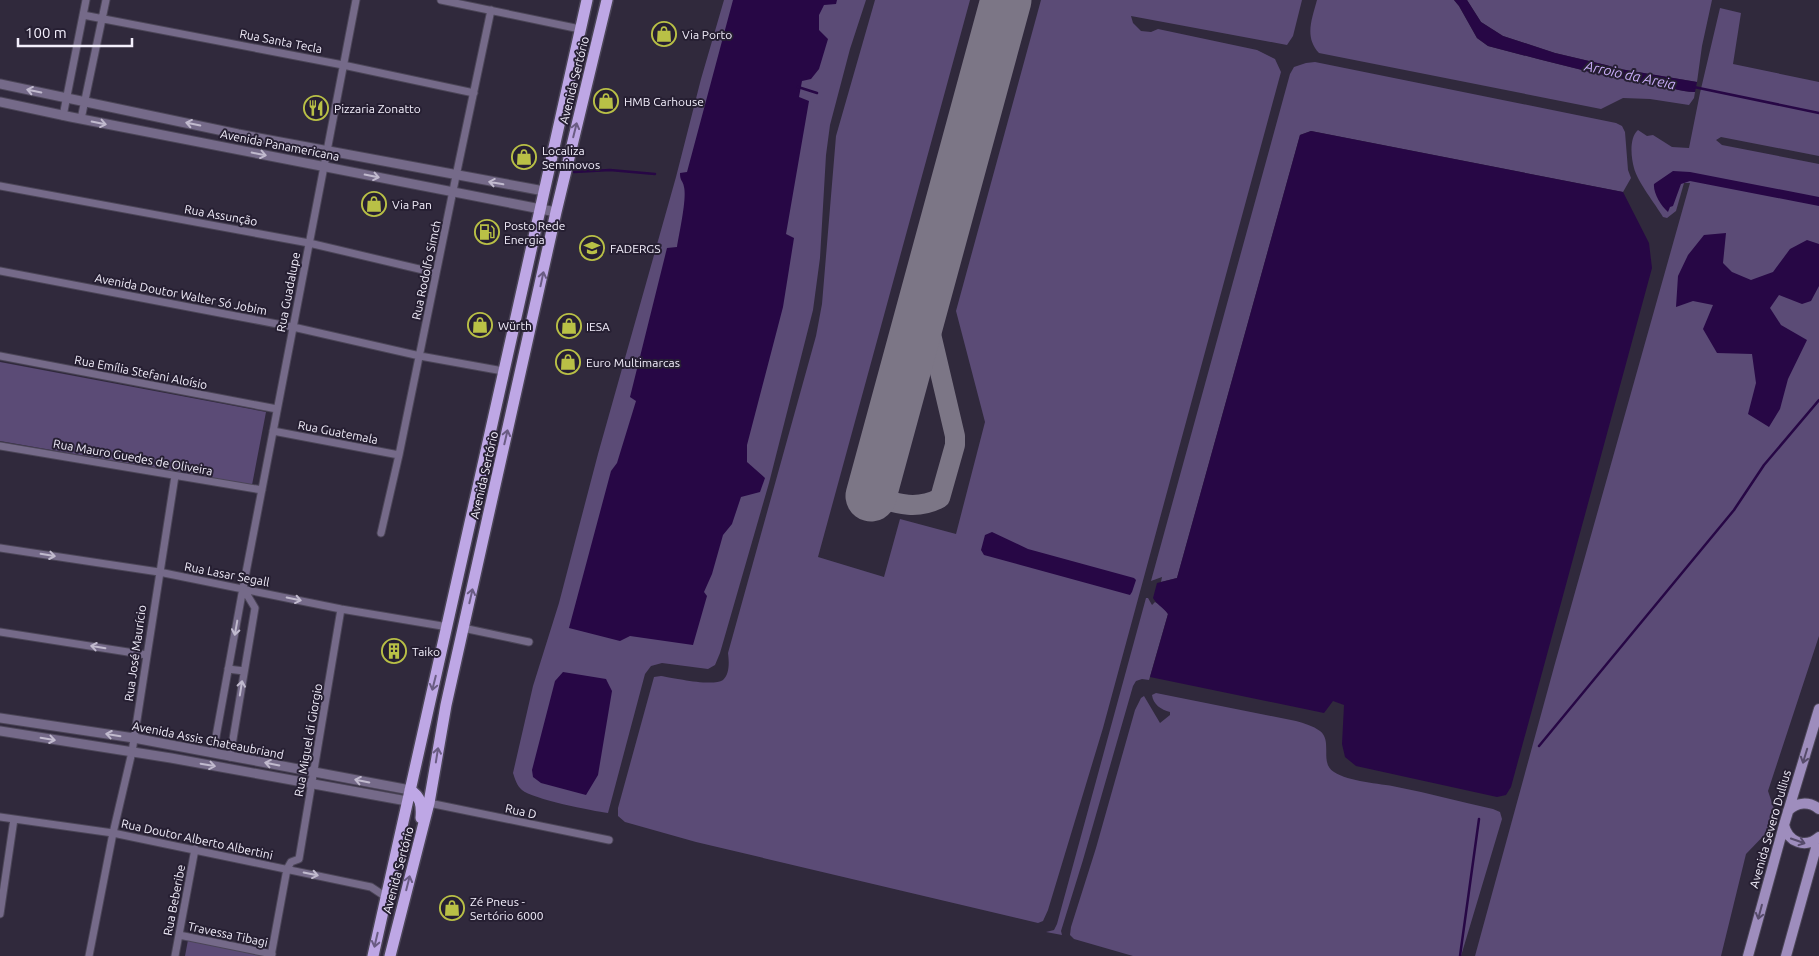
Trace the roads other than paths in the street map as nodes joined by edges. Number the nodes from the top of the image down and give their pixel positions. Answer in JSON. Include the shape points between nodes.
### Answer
{"nodes":[{"id":1,"x":86,"y":0,"type":"edge"},
{"id":2,"x":106,"y":0,"type":"edge"},
{"id":3,"x":356,"y":0,"type":"edge"},
{"id":4,"x":441,"y":0,"type":"edge"},
{"id":5,"x":587,"y":0,"type":"edge"},
{"id":6,"x":607,"y":0,"type":"edge"},
{"id":7,"x":491,"y":10,"type":"junction"},
{"id":8,"x":83,"y":15,"type":"junction"},
{"id":9,"x":102,"y":19,"type":"junction"},
{"id":10,"x":580,"y":29,"type":"junction"},
{"id":11,"x":344,"y":65,"type":"junction"},
{"id":12,"x":0,"y":84,"type":"edge"},
{"id":13,"x":474,"y":93,"type":"junction"},
{"id":14,"x":66,"y":98,"type":"junction"},
{"id":15,"x":0,"y":102,"type":"edge"},
{"id":16,"x":84,"y":102,"type":"junction"},
{"id":17,"x":63,"y":116,"type":"junction"},
{"id":18,"x":81,"y":119,"type":"junction"},
{"id":19,"x":327,"y":151,"type":"junction"},
{"id":20,"x":324,"y":166,"type":"junction"},
{"id":21,"x":456,"y":176,"type":"junction"},
{"id":22,"x":0,"y":186,"type":"edge"},
{"id":23,"x":544,"y":191,"type":"junction"},
{"id":24,"x":453,"y":192,"type":"junction"},
{"id":25,"x":540,"y":209,"type":"junction"},
{"id":26,"x":556,"y":212,"type":"junction"},
{"id":27,"x":309,"y":243,"type":"junction"},
{"id":28,"x":0,"y":271,"type":"edge"},
{"id":29,"x":436,"y":273,"type":"junction"},
{"id":30,"x":293,"y":327,"type":"junction"},
{"id":31,"x":0,"y":356,"type":"edge"},
{"id":32,"x":420,"y":356,"type":"junction"},
{"id":33,"x":503,"y":371,"type":"junction"},
{"id":34,"x":277,"y":409,"type":"junction"},
{"id":35,"x":273,"y":431,"type":"junction"},
{"id":36,"x":0,"y":446,"type":"edge"},
{"id":37,"x":399,"y":456,"type":"junction"},
{"id":38,"x":175,"y":476,"type":"junction"},
{"id":39,"x":262,"y":490,"type":"junction"},
{"id":40,"x":381,"y":533,"type":"dead end"},
{"id":41,"x":0,"y":548,"type":"edge"},
{"id":42,"x":159,"y":572,"type":"junction"},
{"id":43,"x":243,"y":588,"type":"junction"},
{"id":44,"x":341,"y":609,"type":"junction"},
{"id":45,"x":448,"y":627,"type":"junction"},
{"id":46,"x":463,"y":628,"type":"junction"},
{"id":47,"x":0,"y":632,"type":"edge"},
{"id":48,"x":529,"y":642,"type":"dead end"},
{"id":49,"x":146,"y":655,"type":"junction"},
{"id":50,"x":228,"y":669,"type":"junction"},
{"id":51,"x":244,"y":671,"type":"junction"},
{"id":52,"x":1819,"y":710,"type":"edge"},
{"id":53,"x":0,"y":718,"type":"edge"},
{"id":54,"x":24,"y":721,"type":"junction"},
{"id":55,"x":0,"y":731,"type":"edge"},
{"id":56,"x":22,"y":734,"type":"junction"},
{"id":57,"x":134,"y":738,"type":"junction"},
{"id":58,"x":173,"y":746,"type":"junction"},
{"id":59,"x":132,"y":752,"type":"junction"},
{"id":60,"x":213,"y":753,"type":"junction"},
{"id":61,"x":230,"y":756,"type":"junction"},
{"id":62,"x":170,"y":758,"type":"junction"},
{"id":63,"x":314,"y":772,"type":"junction"},
{"id":64,"x":312,"y":783,"type":"junction"},
{"id":65,"x":409,"y":796,"type":"junction"},
{"id":66,"x":429,"y":803,"type":"junction"},
{"id":67,"x":1819,"y":810,"type":"edge"},
{"id":68,"x":1788,"y":812,"type":"junction"},
{"id":69,"x":0,"y":817,"type":"edge"},
{"id":70,"x":14,"y":820,"type":"junction"},
{"id":71,"x":1784,"y":825,"type":"junction"},
{"id":72,"x":113,"y":834,"type":"junction"},
{"id":73,"x":1819,"y":838,"type":"edge"},
{"id":74,"x":609,"y":840,"type":"dead end"},
{"id":75,"x":195,"y":849,"type":"junction"},
{"id":76,"x":416,"y":852,"type":"junction"},
{"id":77,"x":287,"y":869,"type":"junction"},
{"id":78,"x":386,"y":897,"type":"junction"},
{"id":79,"x":0,"y":914,"type":"edge"},
{"id":80,"x":179,"y":935,"type":"junction"},
{"id":81,"x":272,"y":955,"type":"edge"},
{"id":82,"x":89,"y":956,"type":"edge"},
{"id":83,"x":175,"y":956,"type":"edge"},
{"id":84,"x":373,"y":956,"type":"edge"},
{"id":85,"x":390,"y":956,"type":"edge"},
{"id":86,"x":1748,"y":956,"type":"edge"},
{"id":87,"x":1786,"y":956,"type":"edge"}],
"edges":[{"from":1,"to":8,"type":"street"},
{"from":2,"to":9,"type":"street"},
{"from":3,"to":11,"type":"street","name":"Rua Guadalupe"},
{"from":4,"to":7,"type":"street"},
{"from":5,"to":10,"type":"main road","name":"Avenida Sertório"},
{"from":26,"to":6,"type":"main road","name":"Avenida Sertório","one_way":true},
{"from":7,"to":10,"type":"street"},
{"from":7,"to":13,"type":"street","name":"Rua Rodolfo Simch"},
{"from":8,"to":9,"type":"street","name":"Rua Santa Tecla"},
{"from":8,"to":14,"type":"street"},
{"from":9,"to":11,"type":"street","name":"Rua Santa Tecla"},
{"from":9,"to":16,"type":"street"},
{"from":10,"to":23,"type":"main road","name":"Avenida Sertório"},
{"from":11,"to":13,"type":"street","name":"Rua Santa Tecla"},
{"from":11,"to":19,"type":"street","name":"Rua Guadalupe"},
{"from":14,"to":12,"type":"street","name":"Avenida Panamericana","one_way":true},
{"from":13,"to":21,"type":"street","name":"Rua Rodolfo Simch"},
{"from":14,"to":16,"type":"street","name":"Avenida Panamericana"},
{"from":14,"to":17,"type":"street"},
{"from":15,"to":17,"type":"street","name":"Avenida Panamericana"},
{"from":16,"to":18,"type":"street"},
{"from":19,"to":16,"type":"street","name":"Avenida Panamericana","one_way":true},
{"from":17,"to":18,"type":"street","name":"Avenida Panamericana"},
{"from":18,"to":20,"type":"street","name":"Avenida Panamericana","one_way":true},
{"from":19,"to":20,"type":"street","name":"Rua Guadalupe"},
{"from":19,"to":21,"type":"street","name":"Avenida Panamericana"},
{"from":20,"to":24,"type":"street","name":"Avenida Panamericana","one_way":true},
{"from":20,"to":27,"type":"street","name":"Rua Guadalupe"},
{"from":23,"to":21,"type":"street","name":"Avenida Panamericana","one_way":true},
{"from":21,"to":24,"type":"street","name":"Rua Rodolfo Simch"},
{"from":22,"to":27,"type":"street","name":"Rua Assunção"},
{"from":23,"to":25,"type":"main road","name":"Avenida Sertório"},
{"from":24,"to":25,"type":"street","name":"Avenida Panamericana"},
{"from":24,"to":29,"type":"street","name":"Rua Rodolfo Simch"},
{"from":25,"to":26,"type":"street","name":"Avenida Panamericana"},
{"from":25,"to":33,"type":"main road","name":"Avenida Sertório"},
{"from":46,"to":26,"type":"main road","name":"Avenida Sertório","one_way":true},
{"from":27,"to":29,"type":"street","name":"Rua Assunção"},
{"from":27,"to":30,"type":"street","name":"Rua Guadalupe"},
{"from":28,"to":30,"type":"street","name":"Avenida Doutor Walter Só Jobim"},
{"from":29,"to":32,"type":"street","name":"Rua Rodolfo Simch"},
{"from":30,"to":32,"type":"street","name":"Avenida Doutor Walter Só Jobim"},
{"from":30,"to":34,"type":"street","name":"Rua Guadalupe"},
{"from":31,"to":34,"type":"street","name":"Rua Emília Stefani Aloísio"},
{"from":32,"to":33,"type":"street","name":"Avenida Doutor Walter Só Jobim"},
{"from":32,"to":37,"type":"street","name":"Rua Rodolfo Simch"},
{"from":33,"to":45,"type":"main road","name":"Avenida Sertório"},
{"from":34,"to":35,"type":"street","name":"Rua Guadalupe"},
{"from":35,"to":37,"type":"street","name":"Rua Guatemala"},
{"from":35,"to":39,"type":"street","name":"Rua Guadalupe"},
{"from":36,"to":38,"type":"street","name":"Rua Mauro Guedes de Oliveira"},
{"from":37,"to":40,"type":"street","name":"Rua Rodolfo Simch"},
{"from":38,"to":39,"type":"street","name":"Rua Mauro Guedes de Oliveira"},
{"from":38,"to":42,"type":"street","name":"Rua José Maurício"},
{"from":39,"to":43,"type":"street","name":"Rua Guadalupe"},
{"from":41,"to":42,"type":"street","name":"Rua Lasar Segall","one_way":true},
{"from":42,"to":43,"type":"street","name":"Rua Lasar Segall"},
{"from":42,"to":49,"type":"street","name":"Rua José Maurício"},
{"from":43,"to":44,"type":"street","name":"Rua Lasar Segall","one_way":true},
{"from":43,"to":50,"type":"street","name":"Rua Guadalupe","one_way":true},
{"from":43,"to":51,"type":"street","via":[[255,607]]},
{"from":44,"to":45,"type":"street","name":"Rua Lasar Segall"},
{"from":44,"to":63,"type":"street","name":"Rua Miguel di Giorgio"},
{"from":45,"to":65,"type":"main road","name":"Avenida Sertório","one_way":true},
{"from":46,"to":48,"type":"street"},
{"from":66,"to":46,"type":"main road","name":"Avenida Sertório","one_way":true,"via":[[440,732]]},
{"from":49,"to":47,"type":"street","one_way":true},
{"from":49,"to":57,"type":"street","name":"Rua José Maurício"},
{"from":50,"to":51,"type":"street"},
{"from":50,"to":60,"type":"street","name":"Rua Guadalupe"},
{"from":61,"to":51,"type":"street","one_way":true},
{"from":52,"to":68,"type":"main road","name":"Avenida Severo Dullius","one_way":true},
{"from":53,"to":54,"type":"street","name":"Avenida Assis Chateaubriand"},
{"from":54,"to":56,"type":"street"},
{"from":57,"to":54,"type":"street","name":"Avenida Assis Chateaubriand","one_way":true},
{"from":55,"to":56,"type":"street","name":"Avenida Assis Chateaubriand"},
{"from":56,"to":59,"type":"street","name":"Avenida Assis Chateaubriand","one_way":true},
{"from":57,"to":58,"type":"street","name":"Avenida Assis Chateaubriand"},
{"from":57,"to":59,"type":"street","name":"Rua José Maurício"},
{"from":58,"to":60,"type":"street","name":"Avenida Assis Chateaubriand"},
{"from":58,"to":62,"type":"street"},
{"from":59,"to":62,"type":"street","name":"Avenida Assis Chateaubriand"},
{"from":59,"to":72,"type":"street","name":"Rua José Maurício"},
{"from":60,"to":61,"type":"street","name":"Avenida Assis Chateaubriand"},
{"from":63,"to":61,"type":"street","name":"Avenida Assis Chateaubriand","one_way":true},
{"from":62,"to":64,"type":"street","name":"Avenida Assis Chateaubriand","one_way":true},
{"from":63,"to":64,"type":"street","name":"Rua Miguel di Giorgio"},
{"from":65,"to":63,"type":"street","name":"Avenida Assis Chateaubriand","one_way":true},
{"from":64,"to":65,"type":"street","name":"Avenida Assis Chateaubriand"},
{"from":64,"to":77,"type":"street","name":"Rua Miguel di Giorgio","via":[[299,859],[291,862]]},
{"from":65,"to":76,"type":"main road","via":[[418,796],[421,805]]},
{"from":65,"to":78,"type":"main road","name":"Avenida Sertório"},
{"from":66,"to":74,"type":"street","name":"Rua D"},
{"from":66,"to":76,"type":"main road","name":"Avenida Sertório"},
{"from":67,"to":68,"type":"main road","via":[[1811,804],[1802,803]]},
{"from":68,"to":71,"type":"main road","name":"Avenida Severo Dullius"},
{"from":69,"to":70,"type":"street","name":"Rua Doutor Alberto Albertini"},
{"from":70,"to":72,"type":"street","name":"Rua Doutor Alberto Albertini"},
{"from":70,"to":79,"type":"street"},
{"from":71,"to":73,"type":"main road","one_way":true,"via":[[1788,836],[1797,842],[1809,843]]},
{"from":71,"to":86,"type":"main road","name":"Avenida Severo Dullius","one_way":true},
{"from":72,"to":75,"type":"street","name":"Rua Doutor Alberto Albertini"},
{"from":72,"to":82,"type":"street","name":"Rua José Maurício"},
{"from":73,"to":87,"type":"main road"},
{"from":75,"to":77,"type":"street","name":"Rua Doutor Alberto Albertini"},
{"from":75,"to":80,"type":"street","name":"Rua Beberibe"},
{"from":85,"to":76,"type":"main road","name":"Avenida Sertório","one_way":true},
{"from":77,"to":78,"type":"street","name":"Rua Doutor Alberto Albertini","one_way":true,"via":[[371,887]]},
{"from":77,"to":81,"type":"street"},
{"from":78,"to":84,"type":"main road","name":"Avenida Sertório","one_way":true},
{"from":80,"to":81,"type":"street","name":"Travessa Tibagi"},
{"from":80,"to":83,"type":"street","name":"Rua Beberibe"}]}
